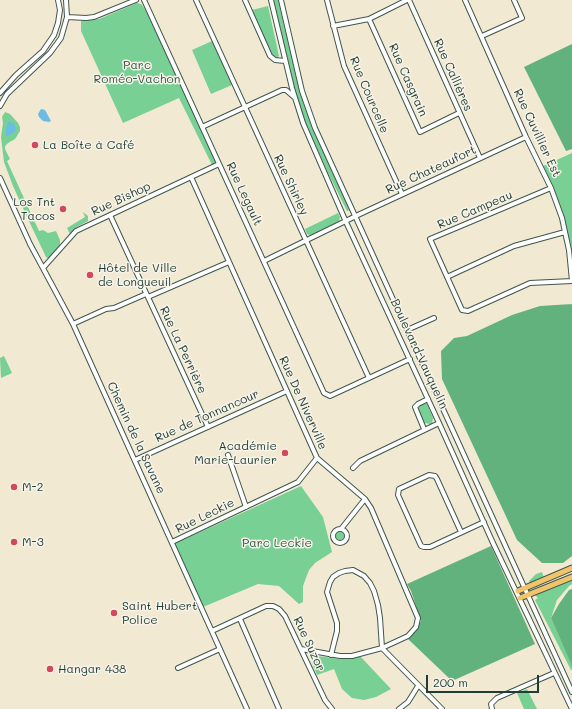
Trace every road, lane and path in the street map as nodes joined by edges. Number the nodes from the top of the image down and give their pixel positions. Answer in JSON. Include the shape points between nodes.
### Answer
{"nodes":[{"id":1,"x":58,"y":0,"type":"edge"},
{"id":2,"x":66,"y":0,"type":"edge"},
{"id":3,"x":136,"y":0,"type":"edge"},
{"id":4,"x":144,"y":0,"type":"edge"},
{"id":5,"x":196,"y":0,"type":"edge"},
{"id":6,"x":245,"y":0,"type":"edge"},
{"id":7,"x":271,"y":0,"type":"edge"},
{"id":8,"x":281,"y":0,"type":"edge"},
{"id":9,"x":327,"y":0,"type":"edge"},
{"id":10,"x":408,"y":0,"type":"edge"},
{"id":11,"x":465,"y":0,"type":"edge"},
{"id":12,"x":514,"y":0,"type":"edge"},
{"id":13,"x":67,"y":17,"type":"junction"},
{"id":14,"x":369,"y":19,"type":"junction"},
{"id":15,"x":333,"y":26,"type":"junction"},
{"id":16,"x":482,"y":36,"type":"junction"},
{"id":17,"x":285,"y":61,"type":"junction"},
{"id":18,"x":0,"y":94,"type":"edge"},
{"id":19,"x":294,"y":97,"type":"junction"},
{"id":20,"x":4,"y":98,"type":"junction"},
{"id":21,"x":0,"y":104,"type":"edge"},
{"id":22,"x":245,"y":107,"type":"junction"},
{"id":23,"x":459,"y":113,"type":"junction"},
{"id":24,"x":202,"y":127,"type":"junction"},
{"id":25,"x":526,"y":137,"type":"junction"},
{"id":26,"x":480,"y":158,"type":"junction"},
{"id":27,"x":219,"y":164,"type":"junction"},
{"id":28,"x":191,"y":177,"type":"junction"},
{"id":29,"x":0,"y":178,"type":"edge"},
{"id":30,"x":551,"y":188,"type":"junction"},
{"id":31,"x":402,"y":194,"type":"junction"},
{"id":32,"x":110,"y":215,"type":"junction"},
{"id":33,"x":356,"y":216,"type":"junction"},
{"id":34,"x":346,"y":222,"type":"junction"},
{"id":35,"x":565,"y":232,"type":"junction"},
{"id":36,"x":307,"y":241,"type":"junction"},
{"id":37,"x":264,"y":261,"type":"junction"},
{"id":38,"x":229,"y":262,"type":"junction"},
{"id":39,"x":43,"y":268,"type":"junction"},
{"id":40,"x":447,"y":277,"type":"junction"},
{"id":41,"x":572,"y":280,"type":"edge"},
{"id":42,"x":147,"y":296,"type":"junction"},
{"id":43,"x":434,"y":318,"type":"dead end"},
{"id":44,"x":73,"y":324,"type":"junction"},
{"id":45,"x":407,"y":330,"type":"junction"},
{"id":46,"x":410,"y":359,"type":"junction"},
{"id":47,"x":369,"y":378,"type":"junction"},
{"id":48,"x":287,"y":391,"type":"junction"},
{"id":49,"x":428,"y":399,"type":"junction"},
{"id":50,"x":439,"y":423,"type":"junction"},
{"id":51,"x":208,"y":427,"type":"junction"},
{"id":52,"x":424,"y":429,"type":"junction"},
{"id":53,"x":228,"y":455,"type":"dead end"},
{"id":54,"x":317,"y":458,"type":"junction"},
{"id":55,"x":135,"y":460,"type":"junction"},
{"id":56,"x":353,"y":468,"type":"dead end"},
{"id":57,"x":365,"y":499,"type":"junction"},
{"id":58,"x":246,"y":507,"type":"junction"},
{"id":59,"x":484,"y":522,"type":"junction"},
{"id":60,"x":341,"y":529,"type":"dead end"},
{"id":61,"x":461,"y":532,"type":"junction"},
{"id":62,"x":172,"y":542,"type":"junction"},
{"id":63,"x":572,"y":568,"type":"edge"},
{"id":64,"x":572,"y":577,"type":"edge"},
{"id":65,"x":524,"y":588,"type":"junction"},
{"id":66,"x":518,"y":591,"type":"junction"},
{"id":67,"x":527,"y":594,"type":"junction"},
{"id":68,"x":520,"y":598,"type":"junction"},
{"id":69,"x":240,"y":619,"type":"junction"},
{"id":70,"x":212,"y":631,"type":"junction"},
{"id":71,"x":382,"y":648,"type":"junction"},
{"id":72,"x":220,"y":649,"type":"junction"},
{"id":73,"x":301,"y":649,"type":"junction"},
{"id":74,"x":331,"y":655,"type":"junction"},
{"id":75,"x":178,"y":668,"type":"dead end"},
{"id":76,"x":554,"y":673,"type":"junction"},
{"id":77,"x":418,"y":686,"type":"junction"},
{"id":78,"x":572,"y":692,"type":"edge"},
{"id":79,"x":247,"y":709,"type":"edge"},
{"id":80,"x":279,"y":709,"type":"edge"},
{"id":81,"x":332,"y":709,"type":"edge"},
{"id":82,"x":399,"y":709,"type":"edge"},
{"id":83,"x":442,"y":709,"type":"edge"},
{"id":84,"x":492,"y":709,"type":"edge"},
{"id":85,"x":572,"y":709,"type":"edge"}],
"edges":[{"from":1,"to":18,"type":"street","via":[[60,10],[54,35],[43,51],[16,75]]},
{"from":2,"to":13,"type":"street"},
{"from":3,"to":13,"type":"street","via":[[94,17]]},
{"from":4,"to":24,"type":"street","name":"Rue Legault"},
{"from":5,"to":22,"type":"street","name":"Rue Shirley"},
{"from":6,"to":17,"type":"street","via":[[271,58]]},
{"from":7,"to":17,"type":"street","name":"Boulevard Vauquelin"},
{"from":8,"to":33,"type":"street","name":"Boulevard Vauquelin","via":[[308,108]]},
{"from":9,"to":15,"type":"street","name":"Rue Courcelle"},
{"from":10,"to":14,"type":"street","name":"Rue Callières"},
{"from":10,"to":23,"type":"street","name":"Rue Callières"},
{"from":11,"to":16,"type":"street","name":"Rue Cuvillier Est"},
{"from":12,"to":16,"type":"street","via":[[522,18]]},
{"from":13,"to":20,"type":"street","via":[[61,38],[50,53]]},
{"from":14,"to":15,"type":"street","name":"Rue Callières"},
{"from":14,"to":23,"type":"street","name":"Rue Casgrain","via":[[420,132]]},
{"from":15,"to":31,"type":"street","name":"Rue Courcelle","via":[[344,66]]},
{"from":16,"to":25,"type":"street","name":"Rue Cuvillier Est"},
{"from":17,"to":19,"type":"street","name":"Boulevard Vauquelin"},
{"from":18,"to":20,"type":"street"},
{"from":19,"to":22,"type":"street","via":[[283,89]]},
{"from":19,"to":34,"type":"street","name":"Boulevard Vauquelin","via":[[303,124]]},
{"from":20,"to":21,"type":"street"},
{"from":22,"to":24,"type":"street"},
{"from":22,"to":36,"type":"street","name":"Rue Shirley"},
{"from":23,"to":26,"type":"street","name":"Rue Callières"},
{"from":24,"to":27,"type":"street","name":"Rue Legault"},
{"from":25,"to":26,"type":"street","name":"Rue Chateaufort"},
{"from":25,"to":30,"type":"street","name":"Rue Cuvillier Est"},
{"from":26,"to":31,"type":"street","name":"Rue Chateaufort"},
{"from":27,"to":28,"type":"street","name":"Rue Bishop"},
{"from":27,"to":37,"type":"street","name":"Rue Legault"},
{"from":28,"to":32,"type":"street","name":"Rue Bishop"},
{"from":28,"to":38,"type":"street","name":"Rue De Niverville"},
{"from":29,"to":39,"type":"street","name":"Chemin de la Savane"},
{"from":30,"to":35,"type":"street","name":"Rue Cuvillier Est"},
{"from":30,"to":40,"type":"street","name":"Rue Campeau","via":[[430,240]]},
{"from":31,"to":33,"type":"street","name":"Rue Chateaufort"},
{"from":32,"to":39,"type":"street","name":"Rue Bishop","via":[[76,231]]},
{"from":32,"to":42,"type":"street","name":"Rue La Perrière"},
{"from":33,"to":34,"type":"street","name":"Rue Chateaufort"},
{"from":33,"to":45,"type":"street","name":"Boulevard Vauquelin"},
{"from":34,"to":36,"type":"street","name":"Rue Chateaufort"},
{"from":34,"to":46,"type":"street","name":"Boulevard Vauquelin"},
{"from":35,"to":40,"type":"street","via":[[514,246]]},
{"from":35,"to":41,"type":"street","name":"Rue Cuvillier Est"},
{"from":36,"to":37,"type":"street","name":"Rue Chateaufort"},
{"from":36,"to":47,"type":"street","name":"Rue Shirley"},
{"from":37,"to":47,"type":"street","name":"Rue Legault","via":[[327,396]]},
{"from":38,"to":42,"type":"street"},
{"from":38,"to":48,"type":"street","name":"Rue De Niverville"},
{"from":39,"to":44,"type":"street","name":"Chemin de la Savane"},
{"from":40,"to":41,"type":"street","name":"Rue Campeau","via":[[462,310],[468,312],[530,283]]},
{"from":42,"to":44,"type":"street","via":[[106,309]]},
{"from":42,"to":51,"type":"street","name":"Rue La Perrière"},
{"from":43,"to":45,"type":"street","name":"Boulevard Vauquelin"},
{"from":44,"to":55,"type":"street","name":"Chemin de la Savane"},
{"from":45,"to":65,"type":"street","name":"Boulevard Vauquelin"},
{"from":46,"to":47,"type":"street"},
{"from":46,"to":49,"type":"street","name":"Boulevard Vauquelin"},
{"from":48,"to":51,"type":"street","name":"Rue de Tonnancour"},
{"from":48,"to":54,"type":"street","name":"Rue De Niverville"},
{"from":49,"to":50,"type":"street","name":"Boulevard Vauquelin"},
{"from":49,"to":52,"type":"street","via":[[415,407]]},
{"from":50,"to":52,"type":"street"},
{"from":50,"to":59,"type":"street","name":"Boulevard Vauquelin"},
{"from":51,"to":55,"type":"street","name":"Rue de Tonnancour"},
{"from":52,"to":56,"type":"street","via":[[360,461]]},
{"from":53,"to":58,"type":"street","name":"Rue Leckie"},
{"from":54,"to":57,"type":"street","name":"Rue De Niverville"},
{"from":54,"to":58,"type":"street","name":"Rue Leckie","via":[[298,482]]},
{"from":55,"to":62,"type":"street","name":"Chemin de la Savane"},
{"from":57,"to":60,"type":"street"},
{"from":57,"to":71,"type":"street","name":"Rue De Niverville","via":[[418,618],[416,627],[408,636]]},
{"from":58,"to":62,"type":"street","name":"Rue Leckie"},
{"from":59,"to":61,"type":"street"},
{"from":59,"to":66,"type":"street","name":"Boulevard Vauquelin"},
{"from":61,"to":61,"type":"street","via":[[430,548],[421,546],[398,496],[399,489],[429,475],[435,476]]},
{"from":62,"to":70,"type":"street","name":"Chemin de la Savane"},
{"from":63,"to":65,"type":"main road"},
{"from":64,"to":67,"type":"main road"},
{"from":65,"to":66,"type":"main road"},
{"from":65,"to":67,"type":"street","name":"Boulevard Vauquelin"},
{"from":66,"to":68,"type":"street","name":"Boulevard Vauquelin"},
{"from":67,"to":68,"type":"main road"},
{"from":67,"to":78,"type":"street","name":"Boulevard Vauquelin"},
{"from":68,"to":76,"type":"street","name":"Boulevard Vauquelin"},
{"from":69,"to":70,"type":"street","name":"Rue Suzor"},
{"from":69,"to":73,"type":"street","name":"Rue Suzor","via":[[266,606],[273,606],[285,616]]},
{"from":69,"to":80,"type":"street"},
{"from":70,"to":72,"type":"street","name":"Chemin de la Savane"},
{"from":71,"to":74,"type":"street","via":[[352,656]]},
{"from":71,"to":74,"type":"street","via":[[380,618],[370,582],[353,570],[344,571],[333,577],[327,592],[337,622]]},
{"from":71,"to":77,"type":"street"},
{"from":72,"to":75,"type":"street"},
{"from":72,"to":79,"type":"street","name":"Chemin de la Savane"},
{"from":73,"to":74,"type":"street"},
{"from":73,"to":81,"type":"street","name":"Rue Suzor","via":[[324,700]]},
{"from":76,"to":84,"type":"street","via":[[497,698],[491,704]]},
{"from":76,"to":85,"type":"street","name":"Boulevard Vauquelin"},
{"from":77,"to":82,"type":"street","via":[[408,702]]},
{"from":77,"to":83,"type":"street"}]}
